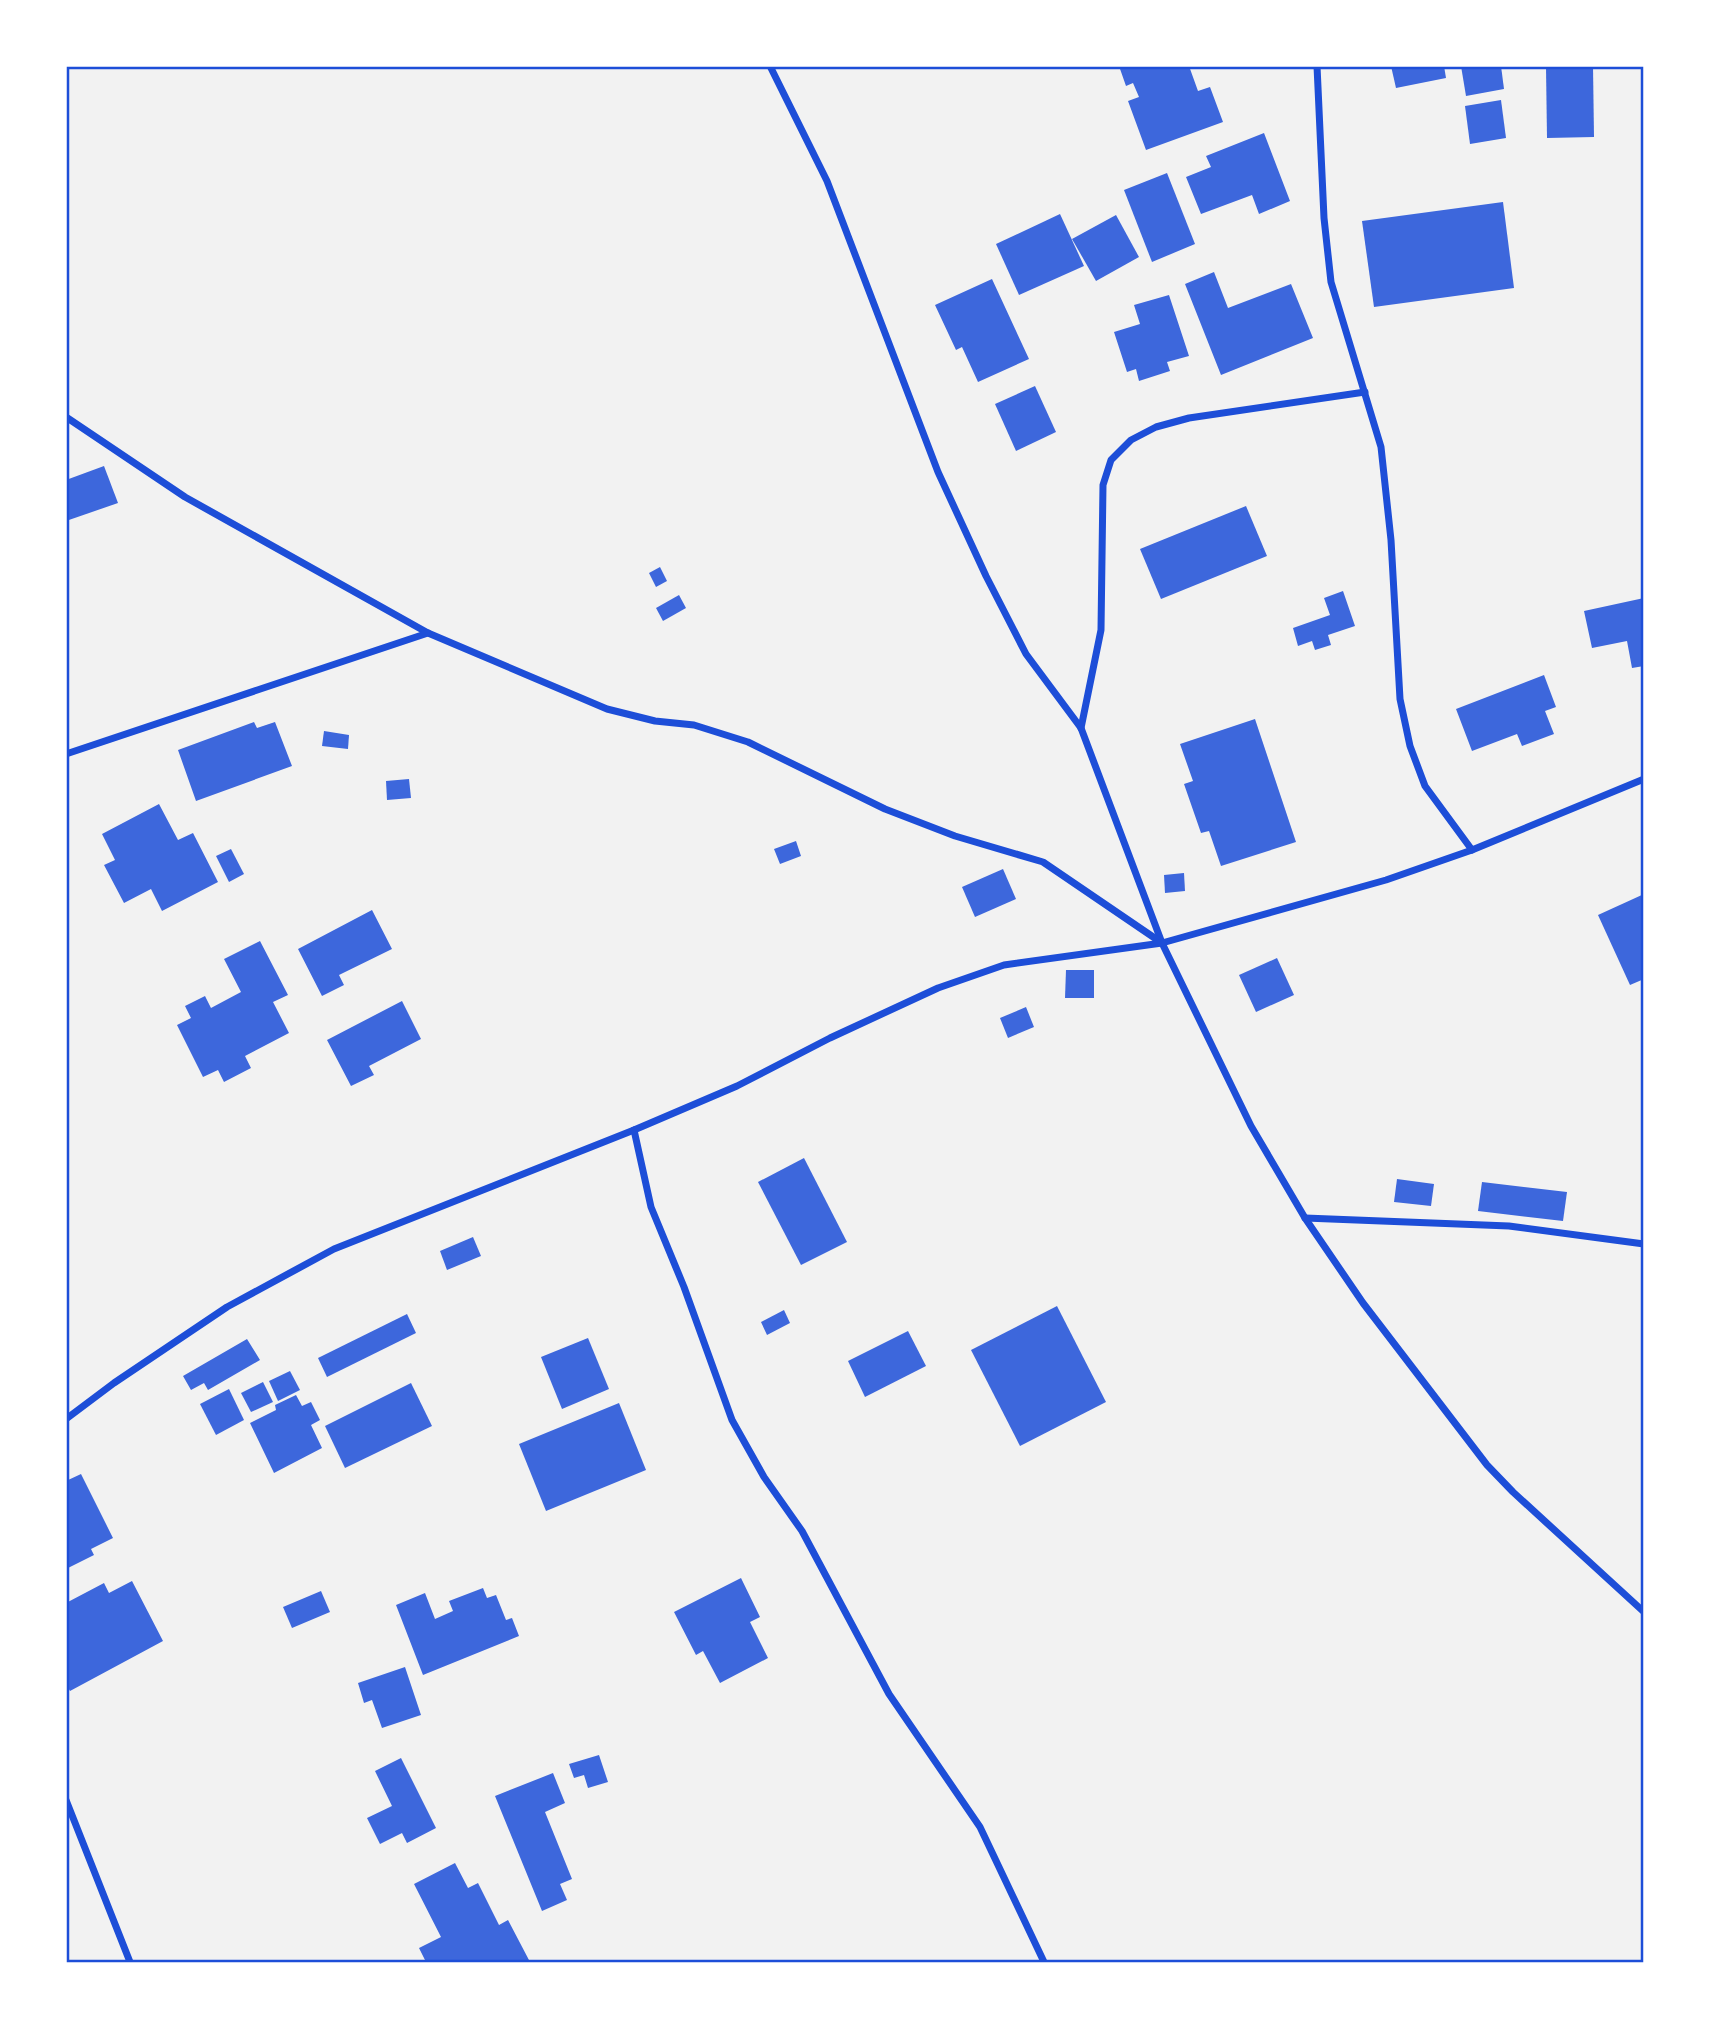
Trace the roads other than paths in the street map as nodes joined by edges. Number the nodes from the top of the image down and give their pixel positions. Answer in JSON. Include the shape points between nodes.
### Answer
{"nodes":[{"id":1,"x":770,"y":66,"type":"edge"},
{"id":2,"x":1317,"y":66,"type":"edge"},
{"id":3,"x":1365,"y":392,"type":"junction"},
{"id":4,"x":66,"y":417,"type":"edge"},
{"id":5,"x":428,"y":633,"type":"junction"},
{"id":6,"x":1081,"y":728,"type":"junction"},
{"id":7,"x":66,"y":754,"type":"edge"},
{"id":8,"x":1643,"y":779,"type":"edge"},
{"id":9,"x":1472,"y":850,"type":"junction"},
{"id":10,"x":1162,"y":943,"type":"junction"},
{"id":11,"x":634,"y":1130,"type":"junction"},
{"id":12,"x":1306,"y":1218,"type":"junction"},
{"id":13,"x":1643,"y":1244,"type":"edge"},
{"id":14,"x":66,"y":1419,"type":"edge"},
{"id":15,"x":1643,"y":1612,"type":"edge"},
{"id":16,"x":66,"y":1800,"type":"edge"},
{"id":17,"x":130,"y":1962,"type":"edge"},
{"id":18,"x":1044,"y":1962,"type":"edge"}],
"edges":[{"from":1,"to":6,"type":"street","via":[[827,181],[938,472],[986,576],[1026,654]]},
{"from":2,"to":3,"type":"street","via":[[1331,282]]},
{"from":3,"to":6,"type":"street","via":[[1189,418],[1131,440],[1111,460],[1102,485],[1101,630]]},
{"from":3,"to":9,"type":"street","via":[[1381,447],[1400,699],[1410,746],[1425,786]]},
{"from":4,"to":5,"type":"street","via":[[185,497]]},
{"from":5,"to":7,"type":"street"},
{"from":5,"to":10,"type":"street","via":[[607,709],[694,725],[748,742],[885,809],[1043,862]]},
{"from":6,"to":10,"type":"street"},
{"from":8,"to":9,"type":"street"},
{"from":9,"to":10,"type":"street","via":[[1386,880]]},
{"from":10,"to":11,"type":"street","via":[[1004,965],[938,988],[737,1086]]},
{"from":10,"to":12,"type":"street","via":[[1251,1126]]},
{"from":11,"to":14,"type":"street","via":[[334,1249],[227,1307]]},
{"from":11,"to":18,"type":"street","via":[[651,1207],[732,1420],[802,1531],[889,1693],[980,1827]]},
{"from":12,"to":13,"type":"street","via":[[1509,1226]]},
{"from":12,"to":15,"type":"street","via":[[1363,1303],[1487,1465]]},
{"from":16,"to":17,"type":"street"}]}
